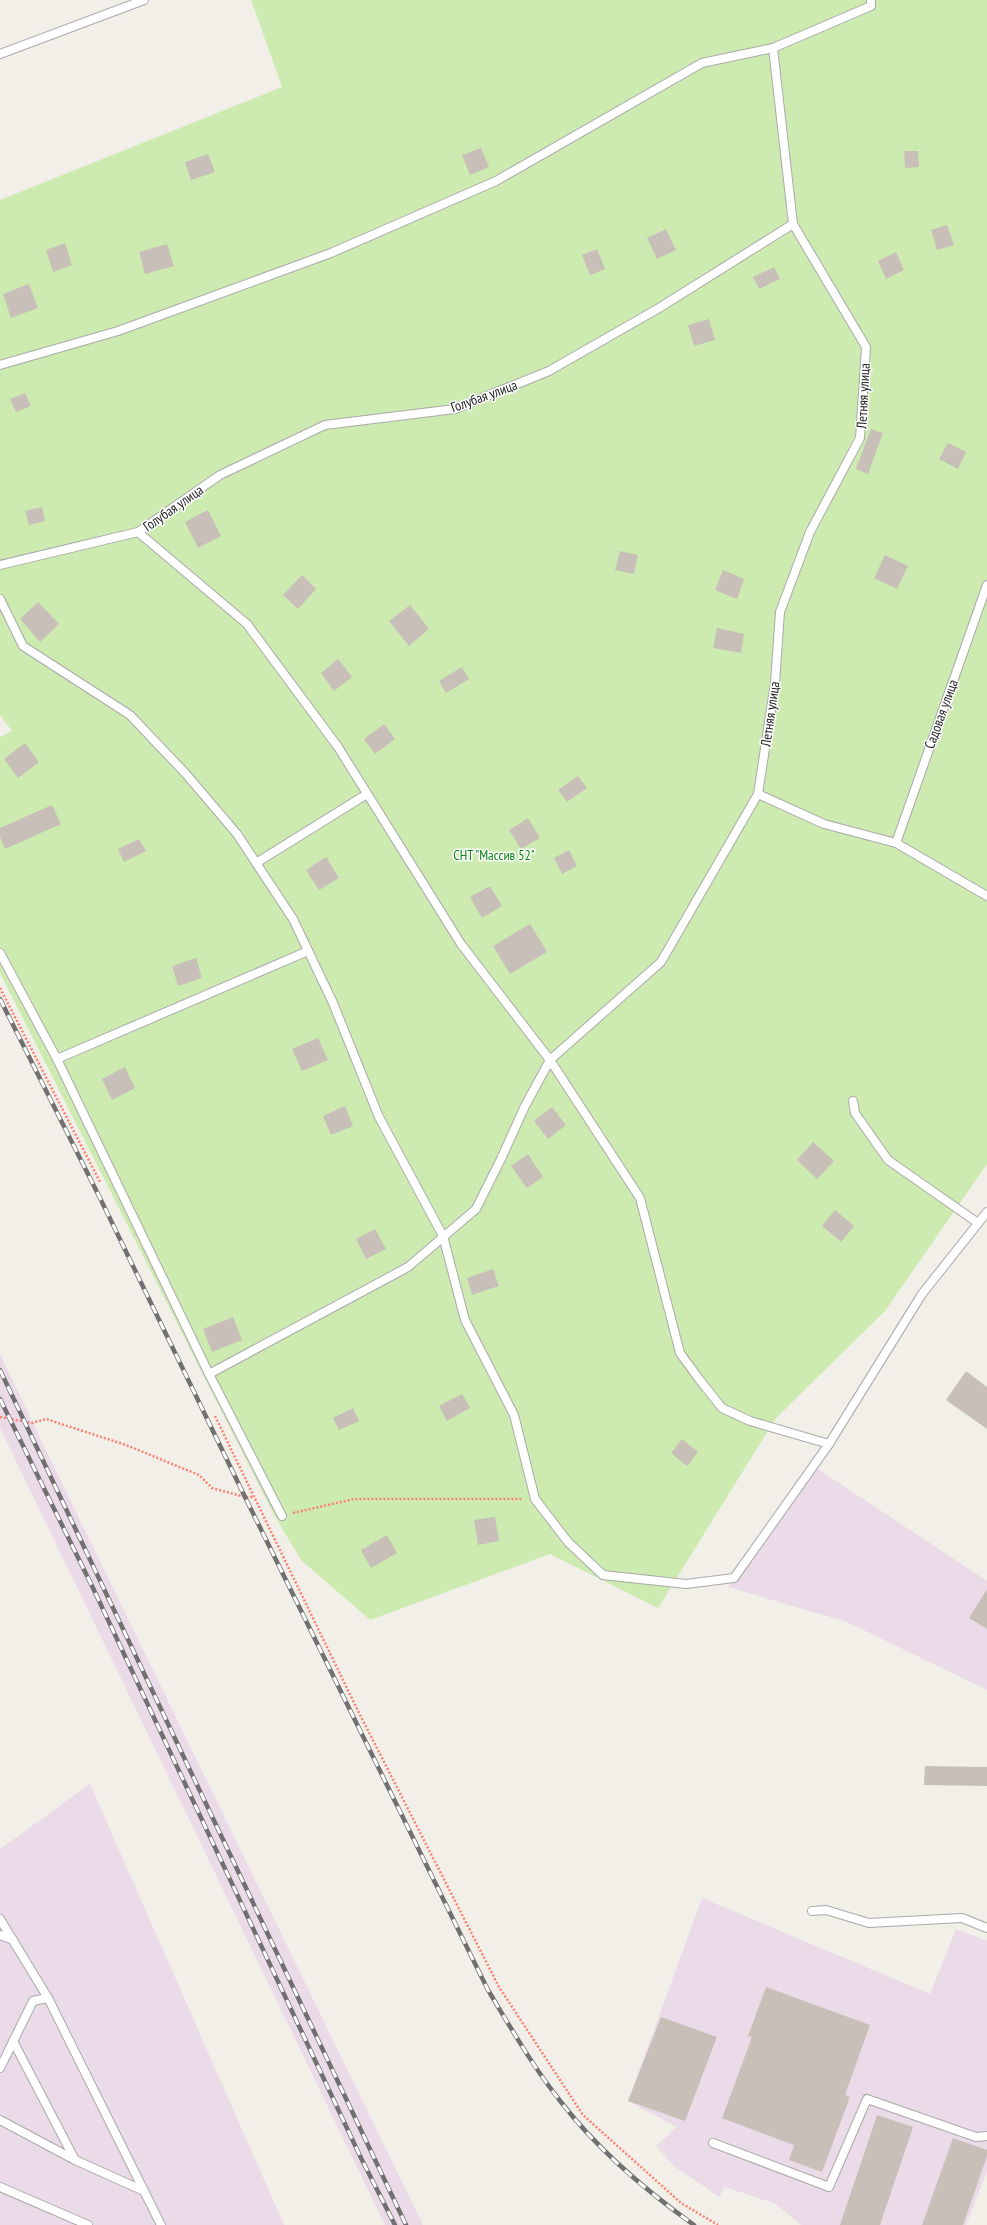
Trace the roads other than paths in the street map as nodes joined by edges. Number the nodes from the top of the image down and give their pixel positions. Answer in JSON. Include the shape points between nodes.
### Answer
{"nodes":[{"id":1,"x":144,"y":0,"type":"edge"},
{"id":2,"x":871,"y":0,"type":"edge"},
{"id":3,"x":773,"y":48,"type":"junction"},
{"id":4,"x":0,"y":54,"type":"edge"},
{"id":5,"x":793,"y":224,"type":"junction"},
{"id":6,"x":0,"y":365,"type":"edge"},
{"id":7,"x":138,"y":532,"type":"junction"},
{"id":8,"x":0,"y":565,"type":"edge"},
{"id":9,"x":987,"y":585,"type":"edge"},
{"id":10,"x":0,"y":599,"type":"edge"},
{"id":11,"x":367,"y":794,"type":"junction"},
{"id":12,"x":758,"y":794,"type":"junction"},
{"id":13,"x":896,"y":843,"type":"junction"},
{"id":14,"x":256,"y":863,"type":"junction"},
{"id":15,"x":987,"y":896,"type":"edge"},
{"id":16,"x":308,"y":951,"type":"junction"},
{"id":17,"x":0,"y":953,"type":"edge"},
{"id":18,"x":57,"y":1058,"type":"junction"},
{"id":19,"x":550,"y":1060,"type":"junction"},
{"id":20,"x":853,"y":1101,"type":"dead end"},
{"id":21,"x":987,"y":1212,"type":"edge"},
{"id":22,"x":978,"y":1223,"type":"junction"},
{"id":23,"x":443,"y":1236,"type":"junction"},
{"id":24,"x":209,"y":1374,"type":"junction"},
{"id":25,"x":829,"y":1444,"type":"junction"},
{"id":26,"x":282,"y":1516,"type":"dead end"},
{"id":27,"x":812,"y":1911,"type":"dead end"},
{"id":28,"x":0,"y":1919,"type":"edge"},
{"id":29,"x":987,"y":1928,"type":"edge"},
{"id":30,"x":0,"y":1935,"type":"edge"},
{"id":31,"x":13,"y":1940,"type":"junction"},
{"id":32,"x":48,"y":1998,"type":"junction"},
{"id":33,"x":13,"y":2041,"type":"junction"},
{"id":34,"x":0,"y":2068,"type":"edge"},
{"id":35,"x":0,"y":2120,"type":"edge"},
{"id":36,"x":987,"y":2136,"type":"edge"},
{"id":37,"x":713,"y":2143,"type":"dead end"},
{"id":38,"x":75,"y":2160,"type":"junction"},
{"id":39,"x":0,"y":2187,"type":"edge"},
{"id":40,"x":144,"y":2191,"type":"junction"},
{"id":41,"x":88,"y":2225,"type":"edge"},
{"id":42,"x":160,"y":2225,"type":"edge"}],
"edges":[{"from":1,"to":4,"type":"lane"},
{"from":2,"to":3,"type":"lane","via":[[870,6]]},
{"from":3,"to":5,"type":"lane","name":"Летняя улица"},
{"from":3,"to":6,"type":"lane","via":[[702,63],[496,181],[331,253],[118,331]]},
{"from":5,"to":7,"type":"lane","name":"Голубая улица","via":[[659,308],[549,371],[455,409],[325,425],[220,475]]},
{"from":5,"to":12,"type":"lane","name":"Летняя улица","via":[[866,347],[861,430],[860,438],[810,532],[780,612],[775,683]]},
{"from":7,"to":8,"type":"lane"},
{"from":7,"to":11,"type":"lane","via":[[246,624],[338,747]]},
{"from":9,"to":13,"type":"lane","name":"Садовая улица"},
{"from":10,"to":14,"type":"lane","via":[[23,646],[130,715],[186,774],[232,828]]},
{"from":11,"to":14,"type":"lane"},
{"from":11,"to":19,"type":"lane","via":[[461,944]]},
{"from":12,"to":13,"type":"lane","via":[[824,824]]},
{"from":12,"to":19,"type":"lane","via":[[661,962]]},
{"from":13,"to":15,"type":"lane"},
{"from":14,"to":16,"type":"lane","via":[[293,919]]},
{"from":16,"to":18,"type":"lane"},
{"from":16,"to":23,"type":"lane","via":[[333,1003],[379,1117]]},
{"from":17,"to":18,"type":"lane"},
{"from":18,"to":24,"type":"lane"},
{"from":19,"to":23,"type":"lane","via":[[476,1209]]},
{"from":19,"to":25,"type":"lane","via":[[640,1198],[680,1353],[722,1408],[750,1421]]},
{"from":20,"to":22,"type":"lane","via":[[855,1113],[888,1160]]},
{"from":21,"to":22,"type":"lane"},
{"from":22,"to":25,"type":"lane","via":[[922,1294]]},
{"from":23,"to":24,"type":"lane","via":[[408,1267]]},
{"from":23,"to":25,"type":"lane","via":[[465,1320],[514,1415],[535,1499],[568,1542],[603,1575],[686,1584],[734,1578]]},
{"from":24,"to":26,"type":"lane"},
{"from":27,"to":29,"type":"lane","via":[[826,1910],[869,1923],[962,1918]]},
{"from":28,"to":31,"type":"lane"},
{"from":30,"to":31,"type":"lane"},
{"from":31,"to":32,"type":"lane"},
{"from":32,"to":33,"type":"lane","via":[[33,2001]]},
{"from":32,"to":40,"type":"lane"},
{"from":33,"to":34,"type":"lane"},
{"from":33,"to":38,"type":"lane"},
{"from":35,"to":38,"type":"lane"},
{"from":36,"to":37,"type":"lane","via":[[976,2137],[867,2099],[829,2187]]},
{"from":38,"to":40,"type":"lane"},
{"from":39,"to":41,"type":"lane"},
{"from":40,"to":42,"type":"lane"}]}
